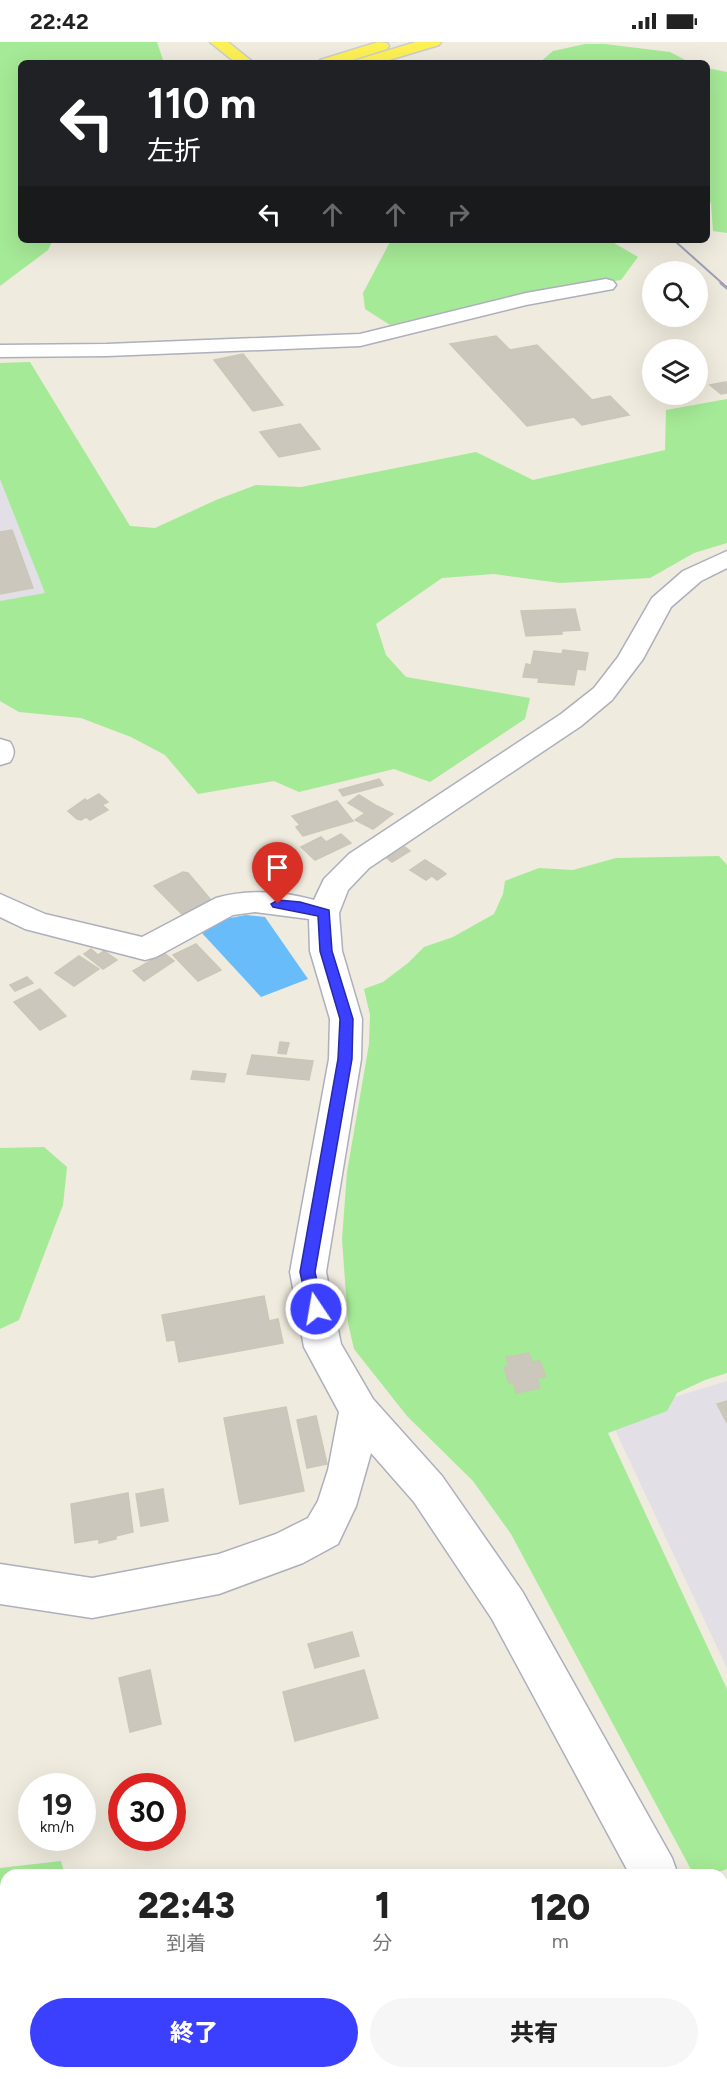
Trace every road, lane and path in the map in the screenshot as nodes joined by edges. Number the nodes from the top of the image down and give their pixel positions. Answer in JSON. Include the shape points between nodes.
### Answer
{"nodes":[{"id":1,"x":393,"y":42,"type":"edge"},
{"id":2,"x":433,"y":42,"type":"edge"},
{"id":3,"x":212,"y":46,"type":"edge"},
{"id":4,"x":222,"y":60,"type":"edge"},
{"id":5,"x":240,"y":60,"type":"edge"},
{"id":6,"x":336,"y":60,"type":"edge"},
{"id":7,"x":372,"y":60,"type":"edge"},
{"id":8,"x":606,"y":285,"type":"dead end"},
{"id":9,"x":0,"y":351,"type":"edge"},
{"id":10,"x":727,"y":558,"type":"edge"},
{"id":11,"x":0,"y":748,"type":"edge"},
{"id":12,"x":0,"y":756,"type":"edge"},
{"id":13,"x":0,"y":904,"type":"edge"},
{"id":14,"x":324,"y":913,"type":"junction"},
{"id":15,"x":359,"y":1411,"type":"junction"},
{"id":16,"x":0,"y":1584,"type":"edge"},
{"id":17,"x":652,"y":1869,"type":"edge"}],
"edges":[{"from":1,"to":6,"type":"main road"},
{"from":2,"to":7,"type":"main road"},
{"from":3,"to":4,"type":"main road"},
{"from":3,"to":5,"type":"main road"},
{"from":8,"to":9,"type":"street","via":[[526,299],[360,340]]},
{"from":10,"to":14,"type":"street","via":[[692,576],[661,603],[630,659],[603,694],[571,720],[359,861],[335,886]]},
{"from":11,"to":12,"type":"street"},
{"from":13,"to":14,"type":"street","via":[[36,922],[145,949],[227,905],[255,902],[300,906]]},
{"from":14,"to":15,"type":"street","via":[[326,951],[346,1019],[345,1059],[308,1272],[324,1347]]},
{"from":15,"to":16,"type":"street","via":[[348,1470],[336,1506],[323,1531],[288,1549],[219,1574],[92,1598]]},
{"from":15,"to":17,"type":"street","via":[[428,1489],[507,1605]]}]}
